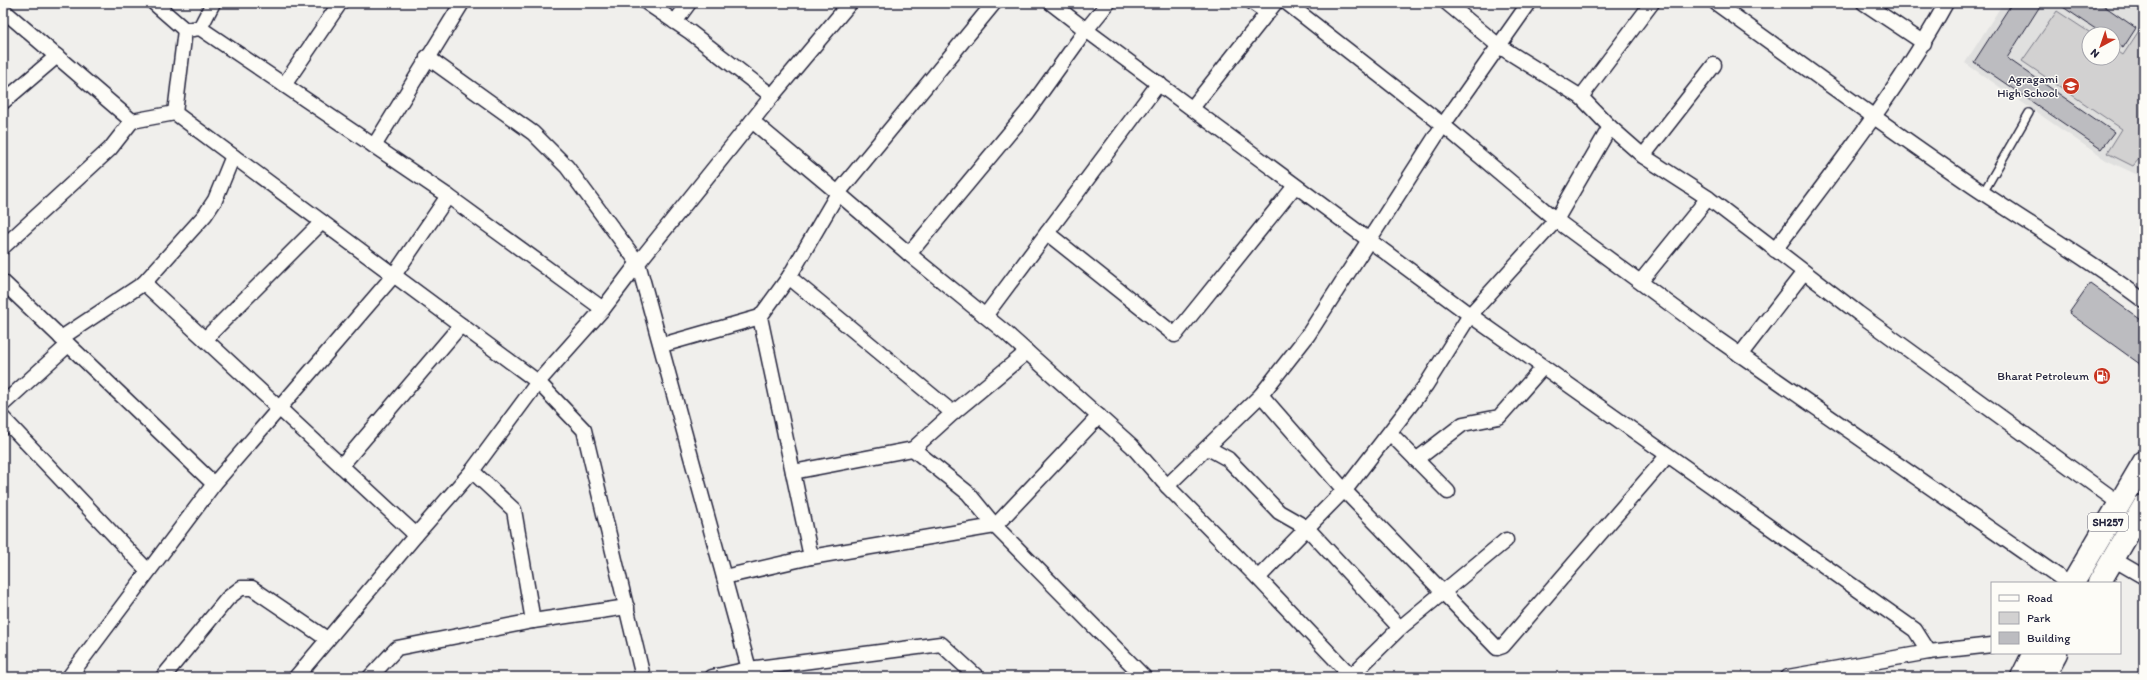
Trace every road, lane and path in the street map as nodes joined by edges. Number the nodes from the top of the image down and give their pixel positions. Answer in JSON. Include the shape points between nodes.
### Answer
{"nodes":[{"id":1,"x":154,"y":3,"type":"edge"},
{"id":2,"x":213,"y":3,"type":"edge"},
{"id":3,"x":340,"y":3,"type":"edge"},
{"id":4,"x":462,"y":3,"type":"edge"},
{"id":5,"x":647,"y":3,"type":"edge"},
{"id":6,"x":689,"y":3,"type":"edge"},
{"id":7,"x":850,"y":3,"type":"edge"},
{"id":8,"x":994,"y":3,"type":"edge"},
{"id":9,"x":1051,"y":3,"type":"edge"},
{"id":10,"x":1108,"y":3,"type":"edge"},
{"id":11,"x":1253,"y":3,"type":"edge"},
{"id":12,"x":1287,"y":3,"type":"edge"},
{"id":13,"x":1447,"y":3,"type":"edge"},
{"id":14,"x":1529,"y":3,"type":"edge"},
{"id":15,"x":1652,"y":3,"type":"edge"},
{"id":16,"x":1716,"y":3,"type":"edge"},
{"id":17,"x":1864,"y":3,"type":"edge"},
{"id":18,"x":1946,"y":3,"type":"edge"},
{"id":19,"x":1272,"y":8,"type":"edge"},
{"id":20,"x":3,"y":10,"type":"edge"},
{"id":21,"x":675,"y":22,"type":"junction"},
{"id":22,"x":200,"y":28,"type":"junction"},
{"id":23,"x":185,"y":30,"type":"junction"},
{"id":24,"x":1086,"y":30,"type":"junction"},
{"id":25,"x":1924,"y":42,"type":"junction"},
{"id":26,"x":1499,"y":46,"type":"junction"},
{"id":27,"x":57,"y":56,"type":"junction"},
{"id":28,"x":427,"y":57,"type":"junction"},
{"id":29,"x":1714,"y":65,"type":"dead end"},
{"id":30,"x":1159,"y":83,"type":"junction"},
{"id":31,"x":284,"y":85,"type":"junction"},
{"id":32,"x":772,"y":96,"type":"junction"},
{"id":33,"x":1580,"y":97,"type":"junction"},
{"id":34,"x":3,"y":102,"type":"edge"},
{"id":35,"x":1192,"y":108,"type":"junction"},
{"id":36,"x":175,"y":112,"type":"junction"},
{"id":37,"x":2029,"y":113,"type":"dead end"},
{"id":38,"x":1873,"y":116,"type":"junction"},
{"id":39,"x":132,"y":121,"type":"junction"},
{"id":40,"x":752,"y":121,"type":"junction"},
{"id":41,"x":1443,"y":125,"type":"junction"},
{"id":42,"x":1610,"y":127,"type":"junction"},
{"id":43,"x":374,"y":146,"type":"junction"},
{"id":44,"x":233,"y":156,"type":"junction"},
{"id":45,"x":1642,"y":156,"type":"junction"},
{"id":46,"x":1295,"y":186,"type":"junction"},
{"id":47,"x":838,"y":193,"type":"junction"},
{"id":48,"x":1983,"y":193,"type":"junction"},
{"id":49,"x":448,"y":196,"type":"junction"},
{"id":50,"x":1708,"y":198,"type":"junction"},
{"id":51,"x":1556,"y":220,"type":"junction"},
{"id":52,"x":322,"y":222,"type":"junction"},
{"id":53,"x":1047,"y":233,"type":"junction"},
{"id":54,"x":1369,"y":240,"type":"junction"},
{"id":55,"x":3,"y":247,"type":"edge"},
{"id":56,"x":1775,"y":250,"type":"junction"},
{"id":57,"x":909,"y":254,"type":"junction"},
{"id":58,"x":638,"y":263,"type":"junction"},
{"id":59,"x":1804,"y":272,"type":"junction"},
{"id":60,"x":394,"y":275,"type":"junction"},
{"id":61,"x":789,"y":277,"type":"junction"},
{"id":62,"x":1641,"y":281,"type":"junction"},
{"id":63,"x":3,"y":282,"type":"edge"},
{"id":64,"x":144,"y":283,"type":"junction"},
{"id":65,"x":2144,"y":302,"type":"edge"},
{"id":66,"x":603,"y":309,"type":"junction"},
{"id":67,"x":1470,"y":315,"type":"junction"},
{"id":68,"x":985,"y":316,"type":"junction"},
{"id":69,"x":760,"y":317,"type":"junction"},
{"id":70,"x":461,"y":325,"type":"junction"},
{"id":71,"x":205,"y":339,"type":"junction"},
{"id":72,"x":65,"y":342,"type":"junction"},
{"id":73,"x":662,"y":345,"type":"junction"},
{"id":74,"x":1028,"y":352,"type":"junction"},
{"id":75,"x":1740,"y":355,"type":"junction"},
{"id":76,"x":1542,"y":367,"type":"junction"},
{"id":77,"x":538,"y":382,"type":"junction"},
{"id":78,"x":1261,"y":395,"type":"junction"},
{"id":79,"x":3,"y":404,"type":"edge"},
{"id":80,"x":279,"y":408,"type":"junction"},
{"id":81,"x":953,"y":413,"type":"junction"},
{"id":82,"x":1098,"y":416,"type":"junction"},
{"id":83,"x":3,"y":418,"type":"edge"},
{"id":84,"x":1390,"y":433,"type":"junction"},
{"id":85,"x":1208,"y":448,"type":"junction"},
{"id":86,"x":913,"y":449,"type":"junction"},
{"id":87,"x":1667,"y":456,"type":"junction"},
{"id":88,"x":1416,"y":460,"type":"junction"},
{"id":89,"x":2144,"y":462,"type":"edge"},
{"id":90,"x":341,"y":466,"type":"junction"},
{"id":91,"x":472,"y":471,"type":"junction"},
{"id":92,"x":793,"y":472,"type":"junction"},
{"id":93,"x":214,"y":484,"type":"junction"},
{"id":94,"x":1167,"y":486,"type":"junction"},
{"id":95,"x":1344,"y":490,"type":"junction"},
{"id":96,"x":1448,"y":492,"type":"dead end"},
{"id":97,"x":2119,"y":503,"type":"junction"},
{"id":98,"x":2144,"y":506,"type":"edge"},
{"id":99,"x":995,"y":526,"type":"junction"},
{"id":100,"x":1307,"y":528,"type":"junction"},
{"id":101,"x":416,"y":536,"type":"junction"},
{"id":102,"x":1506,"y":540,"type":"dead end"},
{"id":103,"x":811,"y":557,"type":"junction"},
{"id":104,"x":2113,"y":559,"type":"junction"},
{"id":105,"x":148,"y":571,"type":"junction"},
{"id":106,"x":2144,"y":577,"type":"edge"},
{"id":107,"x":724,"y":578,"type":"junction"},
{"id":108,"x":1258,"y":578,"type":"junction"},
{"id":109,"x":2067,"y":582,"type":"edge"},
{"id":110,"x":2074,"y":582,"type":"edge"},
{"id":111,"x":2100,"y":582,"type":"edge"},
{"id":112,"x":1443,"y":592,"type":"junction"},
{"id":113,"x":627,"y":607,"type":"junction"},
{"id":114,"x":533,"y":621,"type":"junction"},
{"id":115,"x":1400,"y":628,"type":"junction"},
{"id":116,"x":328,"y":639,"type":"junction"},
{"id":117,"x":1991,"y":645,"type":"edge"},
{"id":118,"x":1929,"y":652,"type":"junction"},
{"id":119,"x":2034,"y":654,"type":"edge"},
{"id":120,"x":2055,"y":654,"type":"edge"},
{"id":121,"x":749,"y":669,"type":"junction"},
{"id":122,"x":1351,"y":676,"type":"edge"},
{"id":123,"x":69,"y":677,"type":"edge"},
{"id":124,"x":163,"y":677,"type":"edge"},
{"id":125,"x":296,"y":677,"type":"edge"},
{"id":126,"x":370,"y":677,"type":"edge"},
{"id":127,"x":644,"y":677,"type":"edge"},
{"id":128,"x":712,"y":677,"type":"edge"},
{"id":129,"x":977,"y":677,"type":"edge"},
{"id":130,"x":1144,"y":677,"type":"edge"},
{"id":131,"x":1788,"y":677,"type":"edge"},
{"id":132,"x":2022,"y":677,"type":"edge"},
{"id":133,"x":2043,"y":677,"type":"edge"}],
"edges":[{"from":1,"to":23,"type":"street"},
{"from":2,"to":22,"type":"street"},
{"from":3,"to":31,"type":"street"},
{"from":4,"to":28,"type":"street"},
{"from":5,"to":21,"type":"street"},
{"from":6,"to":21,"type":"street"},
{"from":7,"to":32,"type":"street"},
{"from":8,"to":47,"type":"street"},
{"from":9,"to":24,"type":"street"},
{"from":10,"to":24,"type":"street"},
{"from":11,"to":19,"type":"street"},
{"from":12,"to":41,"type":"street"},
{"from":13,"to":26,"type":"street"},
{"from":14,"to":26,"type":"street"},
{"from":15,"to":33,"type":"street"},
{"from":16,"to":38,"type":"street"},
{"from":17,"to":25,"type":"street"},
{"from":18,"to":25,"type":"street"},
{"from":19,"to":35,"type":"street"},
{"from":20,"to":27,"type":"street"},
{"from":21,"to":32,"type":"street"},
{"from":22,"to":23,"type":"street"},
{"from":22,"to":31,"type":"street"},
{"from":23,"to":36,"type":"street"},
{"from":24,"to":30,"type":"street"},
{"from":24,"to":57,"type":"street","via":[[1027,112]]},
{"from":25,"to":38,"type":"street"},
{"from":26,"to":33,"type":"street"},
{"from":26,"to":41,"type":"street"},
{"from":27,"to":34,"type":"street"},
{"from":27,"to":39,"type":"street"},
{"from":28,"to":43,"type":"street"},
{"from":28,"to":58,"type":"street","via":[[533,133],[567,167]]},
{"from":29,"to":45,"type":"street"},
{"from":30,"to":35,"type":"street"},
{"from":30,"to":53,"type":"street"},
{"from":31,"to":43,"type":"street"},
{"from":32,"to":40,"type":"street"},
{"from":33,"to":42,"type":"street"},
{"from":35,"to":46,"type":"street"},
{"from":36,"to":39,"type":"street"},
{"from":36,"to":44,"type":"street"},
{"from":37,"to":48,"type":"lane"},
{"from":38,"to":48,"type":"street"},
{"from":38,"to":56,"type":"street"},
{"from":39,"to":55,"type":"street","via":[[110,149]]},
{"from":40,"to":47,"type":"street"},
{"from":40,"to":58,"type":"street"},
{"from":41,"to":51,"type":"street"},
{"from":41,"to":54,"type":"street"},
{"from":42,"to":45,"type":"street"},
{"from":42,"to":51,"type":"street"},
{"from":43,"to":49,"type":"street"},
{"from":44,"to":52,"type":"street"},
{"from":44,"to":64,"type":"street","via":[[215,200],[205,215]]},
{"from":45,"to":50,"type":"street"},
{"from":46,"to":53,"type":"street","via":[[1175,335]]},
{"from":46,"to":54,"type":"street"},
{"from":47,"to":57,"type":"street"},
{"from":47,"to":61,"type":"street"},
{"from":48,"to":65,"type":"street","via":[[2113,278]]},
{"from":49,"to":60,"type":"street"},
{"from":49,"to":66,"type":"street"},
{"from":50,"to":56,"type":"street"},
{"from":50,"to":62,"type":"street"},
{"from":51,"to":62,"type":"street"},
{"from":51,"to":67,"type":"street"},
{"from":52,"to":60,"type":"street"},
{"from":52,"to":71,"type":"street"},
{"from":53,"to":68,"type":"street"},
{"from":54,"to":67,"type":"street"},
{"from":54,"to":78,"type":"street","via":[[1308,335]]},
{"from":56,"to":59,"type":"street"},
{"from":57,"to":68,"type":"street"},
{"from":58,"to":66,"type":"street"},
{"from":58,"to":73,"type":"street"},
{"from":59,"to":75,"type":"street"},
{"from":59,"to":97,"type":"street"},
{"from":60,"to":70,"type":"street"},
{"from":60,"to":80,"type":"street"},
{"from":61,"to":69,"type":"street"},
{"from":61,"to":81,"type":"street"},
{"from":62,"to":75,"type":"street"},
{"from":63,"to":72,"type":"street"},
{"from":64,"to":71,"type":"street"},
{"from":64,"to":72,"type":"street"},
{"from":66,"to":77,"type":"street"},
{"from":67,"to":76,"type":"street"},
{"from":67,"to":84,"type":"street","via":[[1426,385]]},
{"from":68,"to":74,"type":"street"},
{"from":69,"to":73,"type":"street"},
{"from":69,"to":92,"type":"street"},
{"from":70,"to":77,"type":"street"},
{"from":70,"to":90,"type":"street"},
{"from":71,"to":80,"type":"street"},
{"from":72,"to":79,"type":"street"},
{"from":72,"to":93,"type":"street"},
{"from":73,"to":107,"type":"street"},
{"from":74,"to":81,"type":"street"},
{"from":74,"to":82,"type":"street"},
{"from":75,"to":109,"type":"street"},
{"from":76,"to":87,"type":"street"},
{"from":76,"to":88,"type":"street","via":[[1499,417],[1463,424]]},
{"from":77,"to":91,"type":"street"},
{"from":77,"to":113,"type":"street","via":[[584,430]]},
{"from":78,"to":85,"type":"street"},
{"from":78,"to":95,"type":"street"},
{"from":80,"to":90,"type":"street"},
{"from":80,"to":93,"type":"street"},
{"from":81,"to":86,"type":"street"},
{"from":82,"to":94,"type":"street","via":[[1132,446]]},
{"from":82,"to":99,"type":"street"},
{"from":83,"to":105,"type":"street"},
{"from":84,"to":88,"type":"street"},
{"from":84,"to":95,"type":"street"},
{"from":85,"to":94,"type":"street"},
{"from":85,"to":100,"type":"street","via":[[1228,459],[1279,512]]},
{"from":86,"to":92,"type":"street"},
{"from":86,"to":99,"type":"street","via":[[968,494]]},
{"from":87,"to":112,"type":"street","via":[[1503,646],[1497,648],[1492,645]]},
{"from":87,"to":118,"type":"street","via":[[1915,630]]},
{"from":88,"to":96,"type":"street"},
{"from":89,"to":97,"type":"main road","number":"SH257"},
{"from":90,"to":101,"type":"street"},
{"from":91,"to":101,"type":"street"},
{"from":91,"to":114,"type":"street","via":[[514,510]]},
{"from":92,"to":103,"type":"street"},
{"from":93,"to":105,"type":"street"},
{"from":94,"to":108,"type":"street"},
{"from":95,"to":100,"type":"street"},
{"from":95,"to":112,"type":"street"},
{"from":97,"to":110,"type":"main road","number":"SH257"},
{"from":98,"to":104,"type":"main road","number":"SH257"},
{"from":99,"to":103,"type":"street"},
{"from":99,"to":130,"type":"street"},
{"from":100,"to":108,"type":"street"},
{"from":100,"to":115,"type":"street"},
{"from":101,"to":116,"type":"street"},
{"from":102,"to":112,"type":"street"},
{"from":103,"to":107,"type":"street"},
{"from":104,"to":106,"type":"street"},
{"from":104,"to":111,"type":"main road","number":"SH257"},
{"from":105,"to":123,"type":"street"},
{"from":107,"to":121,"type":"street"},
{"from":108,"to":122,"type":"street"},
{"from":112,"to":115,"type":"street"},
{"from":113,"to":114,"type":"street"},
{"from":113,"to":127,"type":"street"},
{"from":114,"to":126,"type":"street","via":[[397,648]]},
{"from":115,"to":122,"type":"street"},
{"from":116,"to":124,"type":"street","via":[[252,588],[241,588],[228,598]]},
{"from":116,"to":125,"type":"street"},
{"from":117,"to":118,"type":"street"},
{"from":118,"to":131,"type":"street"},
{"from":119,"to":132,"type":"main road"},
{"from":120,"to":133,"type":"main road"},
{"from":121,"to":128,"type":"street"},
{"from":121,"to":129,"type":"street","via":[[941,644]]}]}
